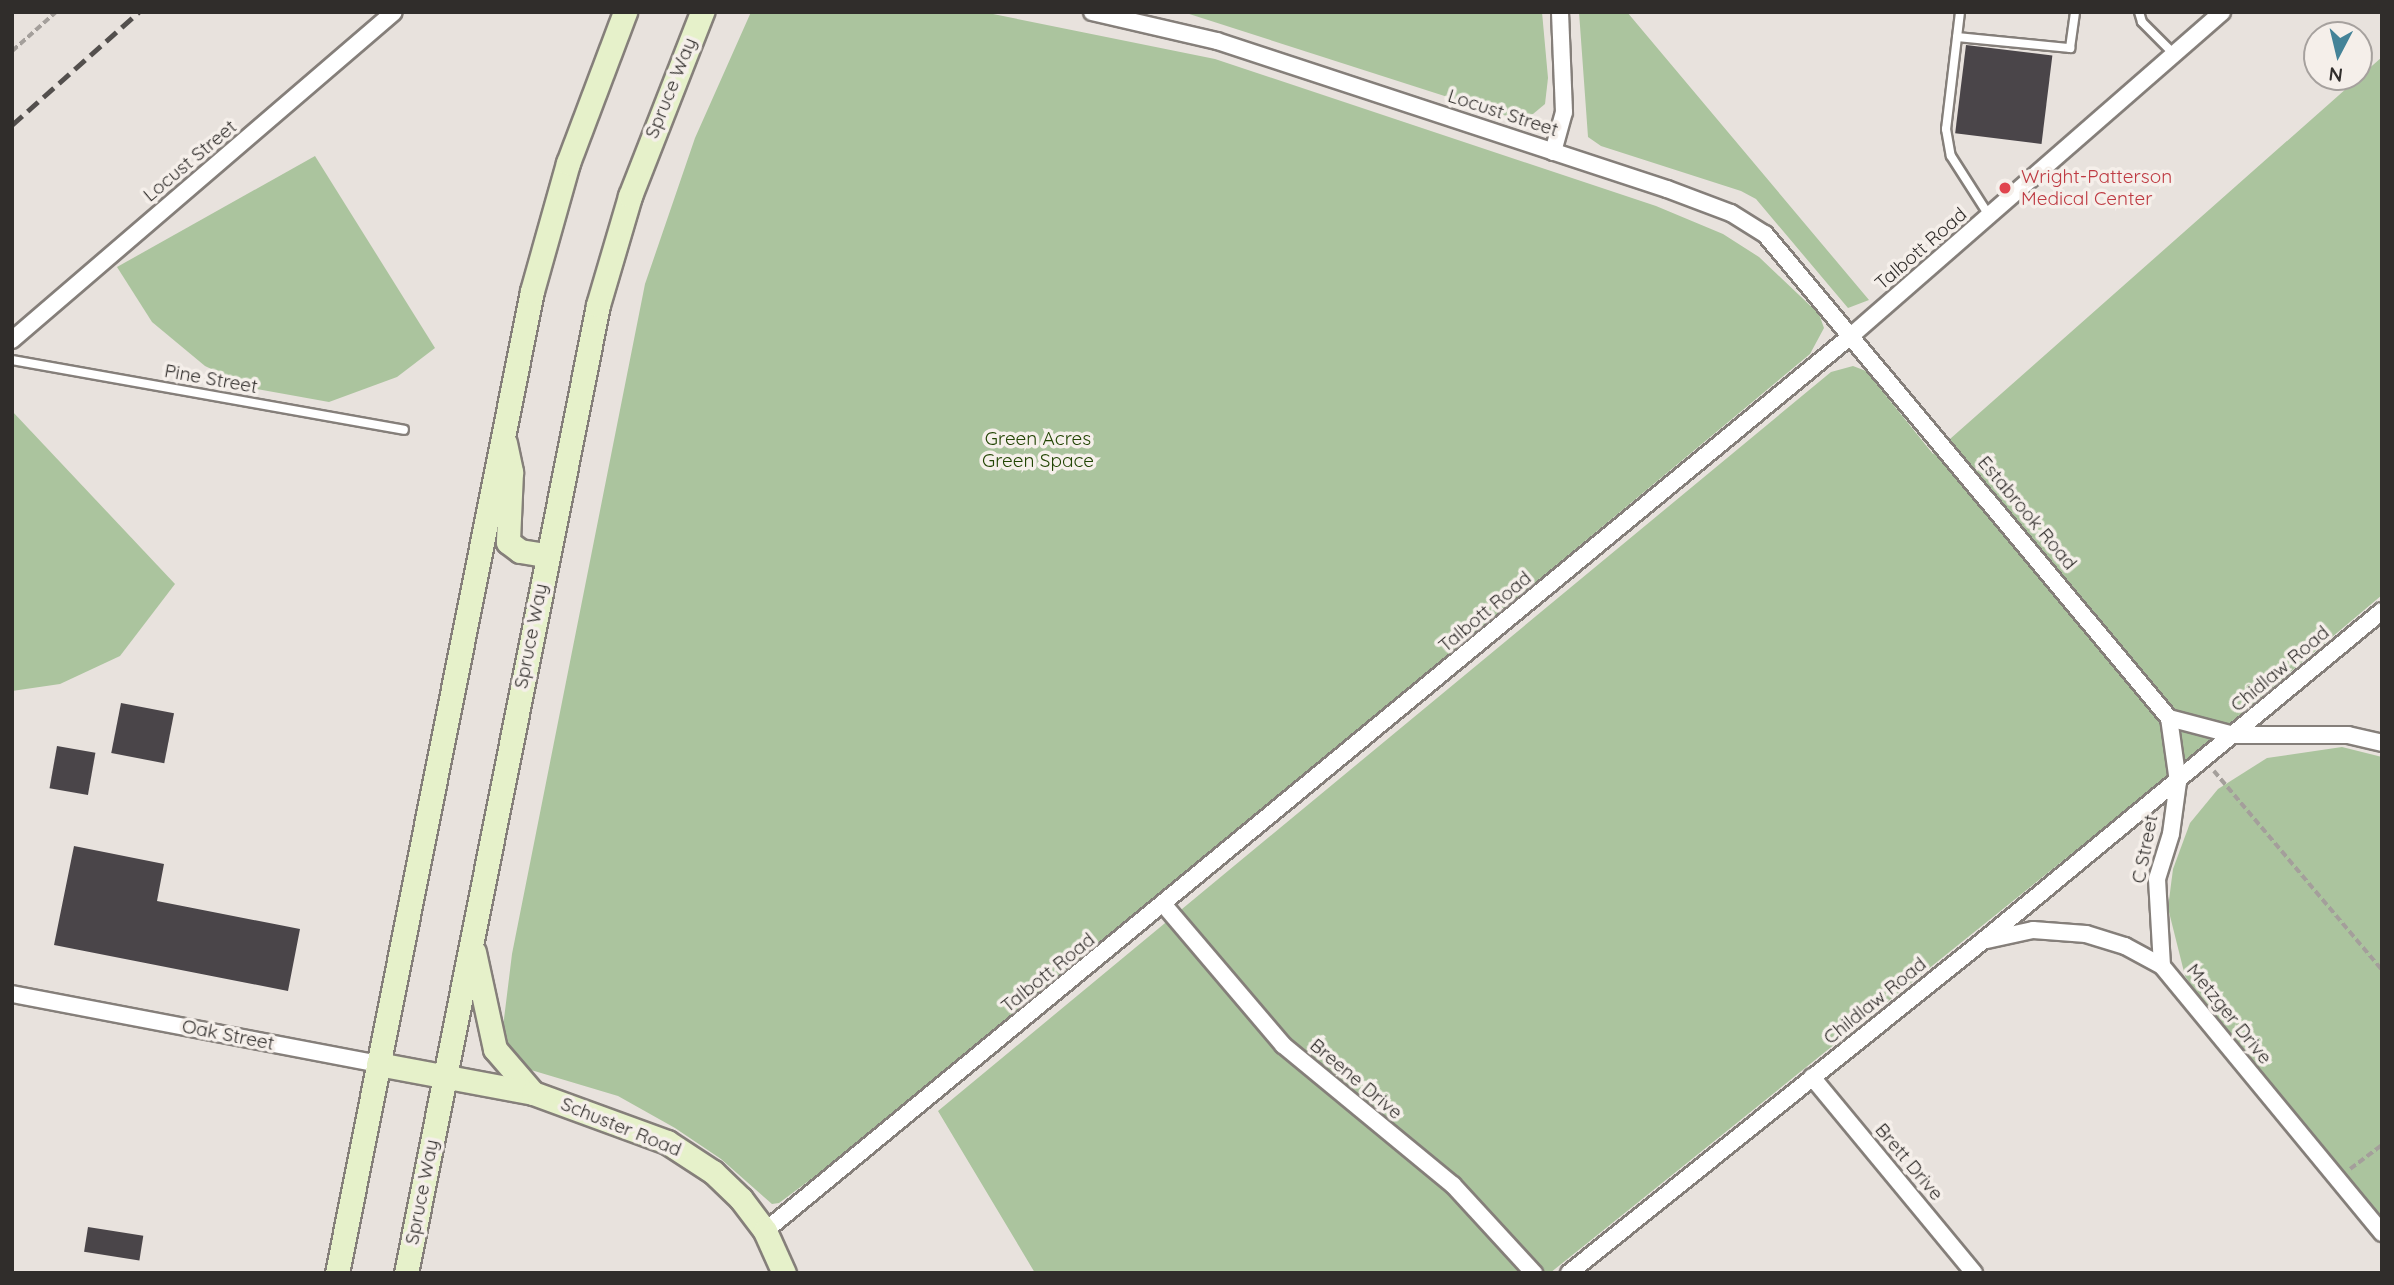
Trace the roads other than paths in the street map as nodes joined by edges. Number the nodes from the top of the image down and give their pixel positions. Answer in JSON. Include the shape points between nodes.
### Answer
{"nodes":[{"id":1,"x":394,"y":12,"type":"edge"},
{"id":2,"x":625,"y":12,"type":"edge"},
{"id":3,"x":702,"y":12,"type":"edge"},
{"id":4,"x":1092,"y":12,"type":"edge"},
{"id":5,"x":1560,"y":12,"type":"edge"},
{"id":6,"x":1960,"y":12,"type":"edge"},
{"id":7,"x":2075,"y":12,"type":"edge"},
{"id":8,"x":2139,"y":12,"type":"edge"},
{"id":9,"x":2222,"y":12,"type":"edge"},
{"id":10,"x":1957,"y":37,"type":"junction"},
{"id":11,"x":2174,"y":54,"type":"junction"},
{"id":12,"x":1553,"y":152,"type":"junction"},
{"id":13,"x":1990,"y":217,"type":"junction"},
{"id":14,"x":1852,"y":335,"type":"junction"},
{"id":15,"x":12,"y":340,"type":"edge"},
{"id":16,"x":12,"y":360,"type":"edge"},
{"id":17,"x":404,"y":430,"type":"dead end"},
{"id":18,"x":503,"y":433,"type":"junction"},
{"id":19,"x":546,"y":555,"type":"junction"},
{"id":20,"x":2382,"y":611,"type":"edge"},
{"id":21,"x":2169,"y":718,"type":"junction"},
{"id":22,"x":2234,"y":735,"type":"junction"},
{"id":23,"x":2382,"y":743,"type":"edge"},
{"id":24,"x":2205,"y":760,"type":"joint"},
{"id":25,"x":2178,"y":782,"type":"junction"},
{"id":26,"x":1164,"y":905,"type":"junction"},
{"id":27,"x":1984,"y":940,"type":"junction"},
{"id":28,"x":472,"y":941,"type":"junction"},
{"id":29,"x":2162,"y":966,"type":"junction"},
{"id":30,"x":12,"y":994,"type":"edge"},
{"id":31,"x":378,"y":1064,"type":"junction"},
{"id":32,"x":444,"y":1076,"type":"junction"},
{"id":33,"x":1812,"y":1077,"type":"junction"},
{"id":34,"x":533,"y":1093,"type":"junction"},
{"id":35,"x":765,"y":1231,"type":"junction"},
{"id":36,"x":2382,"y":1234,"type":"edge"},
{"id":37,"x":337,"y":1273,"type":"edge"},
{"id":38,"x":406,"y":1273,"type":"edge"},
{"id":39,"x":784,"y":1273,"type":"edge"},
{"id":40,"x":1535,"y":1273,"type":"edge"},
{"id":41,"x":1569,"y":1273,"type":"edge"},
{"id":42,"x":1974,"y":1273,"type":"edge"}],
"edges":[{"from":1,"to":15,"type":"street","name":"Locust Street"},
{"from":2,"to":18,"type":"street","via":[[583,118],[547,233]]},
{"from":3,"to":19,"type":"street","name":"Spruce Way","via":[[634,185],[598,305]]},
{"from":4,"to":12,"type":"street","name":"Locust Street","via":[[1217,41]]},
{"from":5,"to":12,"type":"street","via":[[1564,112]]},
{"from":6,"to":10,"type":"lane"},
{"from":7,"to":10,"type":"lane","via":[[2070,48]]},
{"from":8,"to":11,"type":"lane"},
{"from":9,"to":11,"type":"street","name":"Talbott Road"},
{"from":10,"to":13,"type":"lane","via":[[1946,129],[1951,156]]},
{"from":11,"to":13,"type":"street","name":"Talbott Road"},
{"from":12,"to":14,"type":"street","name":"Locust Street","via":[[1731,213],[1765,234]]},
{"from":13,"to":14,"type":"street","name":"Talbott Road"},
{"from":14,"to":21,"type":"street","name":"Estabrook Road"},
{"from":14,"to":26,"type":"street","name":"Talbott Road"},
{"from":16,"to":17,"type":"lane","name":"Pine Street"},
{"from":18,"to":19,"type":"street","via":[[511,471],[508,542],[520,551]]},
{"from":18,"to":31,"type":"street"},
{"from":19,"to":28,"type":"street","name":"Spruce Way"},
{"from":20,"to":22,"type":"street","name":"Chidlaw Road"},
{"from":21,"to":22,"type":"street"},
{"from":21,"to":25,"type":"street"},
{"from":22,"to":23,"type":"street","via":[[2348,735]]},
{"from":22,"to":24,"type":"street","name":"Chidlaw Road"},
{"from":24,"to":25,"type":"street","name":"Childlaw Road"},
{"from":25,"to":27,"type":"street","name":"Childlaw Road"},
{"from":25,"to":29,"type":"street","name":"C Street","via":[[2171,834],[2157,879]]},
{"from":26,"to":35,"type":"street","name":"Talbott Road"},
{"from":26,"to":40,"type":"street","name":"Breene Drive","via":[[1283,1045],[1453,1185]]},
{"from":27,"to":29,"type":"street","name":"Metzger Drive","via":[[2033,930],[2086,934],[2125,946]]},
{"from":27,"to":33,"type":"street","name":"Childlaw Road"},
{"from":28,"to":32,"type":"street","name":"Spruce Way"},
{"from":28,"to":34,"type":"street","via":[[495,1049]]},
{"from":29,"to":36,"type":"street","name":"Metzger Drive"},
{"from":30,"to":31,"type":"street","name":"Oak Street"},
{"from":31,"to":32,"type":"street","name":"Oak Street"},
{"from":31,"to":37,"type":"street"},
{"from":32,"to":34,"type":"street","name":"Schuster Road"},
{"from":32,"to":38,"type":"street","name":"Spruce Way"},
{"from":33,"to":41,"type":"street","name":"Childlaw Road"},
{"from":33,"to":42,"type":"street","name":"Brett Drive"},
{"from":34,"to":35,"type":"street","name":"Schuster Road","via":[[683,1151],[741,1199]]},
{"from":35,"to":39,"type":"street","name":"Schuster Road"}]}
